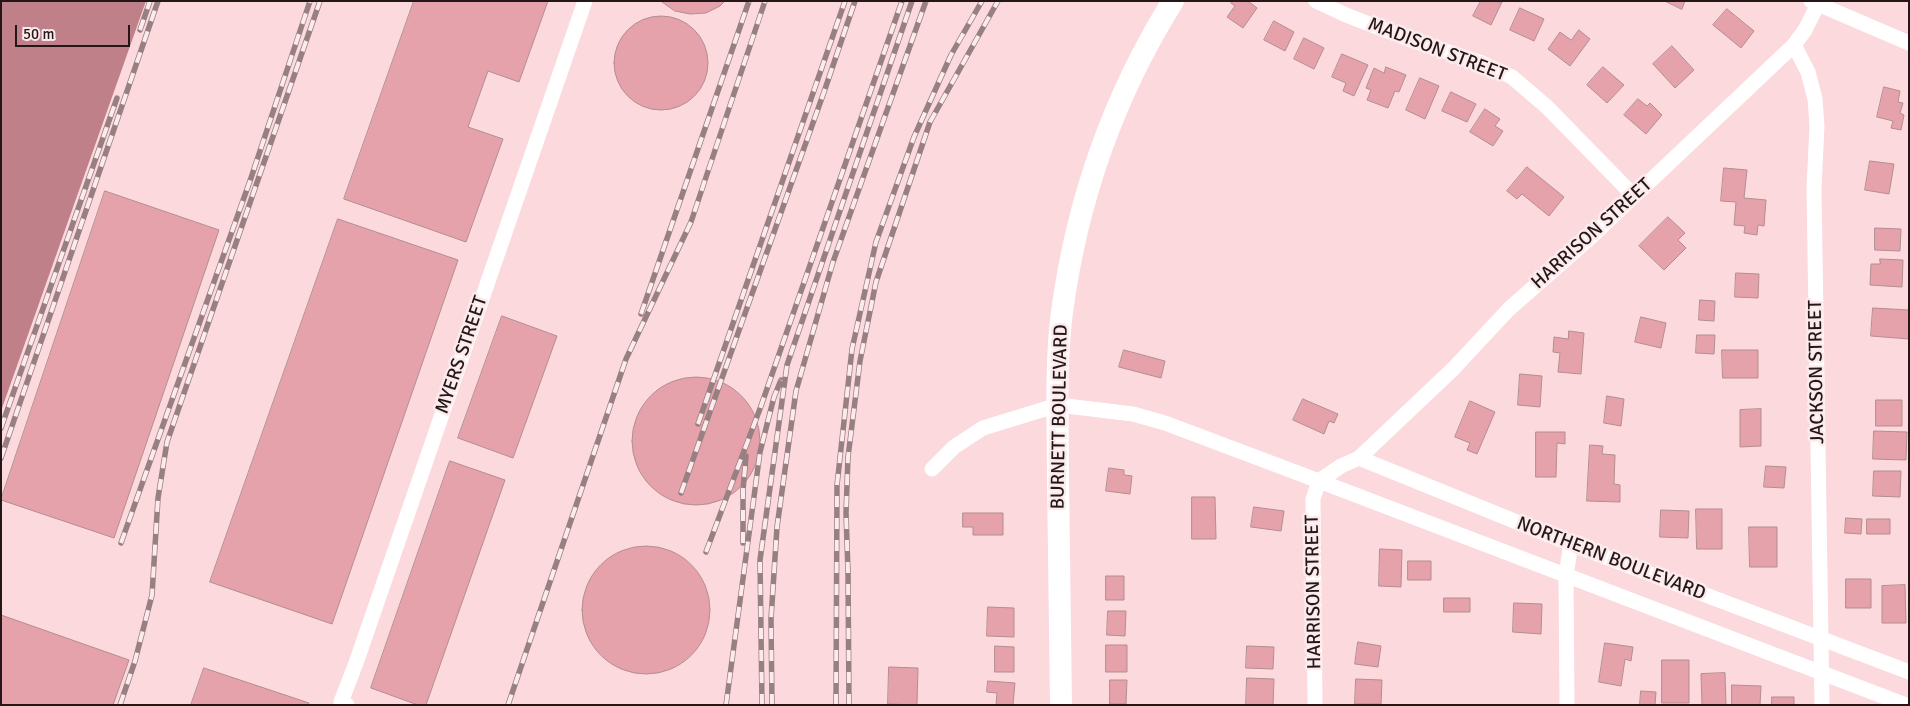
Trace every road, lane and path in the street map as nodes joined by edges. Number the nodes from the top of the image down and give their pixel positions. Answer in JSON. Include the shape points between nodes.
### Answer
{"nodes":[{"id":1,"x":585,"y":1,"type":"edge"},
{"id":2,"x":1173,"y":1,"type":"edge"},
{"id":3,"x":1316,"y":1,"type":"edge"},
{"id":4,"x":1814,"y":3,"type":"edge"},
{"id":5,"x":1909,"y":43,"type":"edge"},
{"id":6,"x":1794,"y":45,"type":"junction"},
{"id":7,"x":1634,"y":196,"type":"junction"},
{"id":8,"x":1058,"y":405,"type":"junction"},
{"id":9,"x":1359,"y":458,"type":"junction"},
{"id":10,"x":932,"y":469,"type":"dead end"},
{"id":11,"x":1318,"y":480,"type":"junction"},
{"id":12,"x":1571,"y":544,"type":"junction"},
{"id":13,"x":1566,"y":575,"type":"junction"},
{"id":14,"x":1821,"y":640,"type":"junction"},
{"id":15,"x":1909,"y":672,"type":"edge"},
{"id":16,"x":1822,"y":673,"type":"junction"},
{"id":17,"x":347,"y":705,"type":"edge"},
{"id":18,"x":1061,"y":705,"type":"edge"},
{"id":19,"x":1315,"y":705,"type":"edge"},
{"id":20,"x":1567,"y":705,"type":"edge"},
{"id":21,"x":1822,"y":705,"type":"edge"},
{"id":22,"x":1906,"y":705,"type":"edge"}],
"edges":[{"from":1,"to":17,"type":"street","name":"MYERS STREET","via":[[341,702]]},
{"from":2,"to":8,"type":"main road","name":"BURNETT BOULEVARD","via":[[1117,107],[1083,207],[1062,314]]},
{"from":3,"to":7,"type":"street","name":"MADISON STREET","via":[[1512,77],[1547,107]]},
{"from":4,"to":5,"type":"street"},
{"from":4,"to":6,"type":"street","name":"HARRISON STREET","via":[[1805,30]]},
{"from":6,"to":7,"type":"street","name":"HARRISON STREET"},
{"from":6,"to":14,"type":"street","name":"JACKSON STREET","via":[[1812,82],[1817,126],[1814,188]]},
{"from":7,"to":9,"type":"street","name":"HARRISON STREET","via":[[1509,309],[1453,369]]},
{"from":8,"to":10,"type":"street","via":[[978,431],[954,447]]},
{"from":8,"to":11,"type":"street","name":"NORTHERN BOULEVARD","via":[[1133,414],[1165,422]]},
{"from":8,"to":18,"type":"main road","name":"BURNETT BOULEVARD"},
{"from":9,"to":11,"type":"street"},
{"from":9,"to":12,"type":"street","name":"NORTHERN BOULEVARD"},
{"from":11,"to":13,"type":"street","name":"NORTHERN BOULEVARD"},
{"from":11,"to":19,"type":"street","name":"HARRISON STREET","via":[[1313,499]]},
{"from":12,"to":13,"type":"street"},
{"from":12,"to":14,"type":"street","name":"NORTHERN BOULEVARD"},
{"from":13,"to":16,"type":"street","name":"NORTHERN BOULEVARD"},
{"from":13,"to":20,"type":"street"},
{"from":14,"to":15,"type":"street","name":"NORTHERN BOULEVARD"},
{"from":14,"to":16,"type":"street","name":"JACKSON STREET"},
{"from":16,"to":21,"type":"street","name":"JACKSON STREET"},
{"from":16,"to":22,"type":"street","name":"NORTHERN BOULEVARD"}]}
